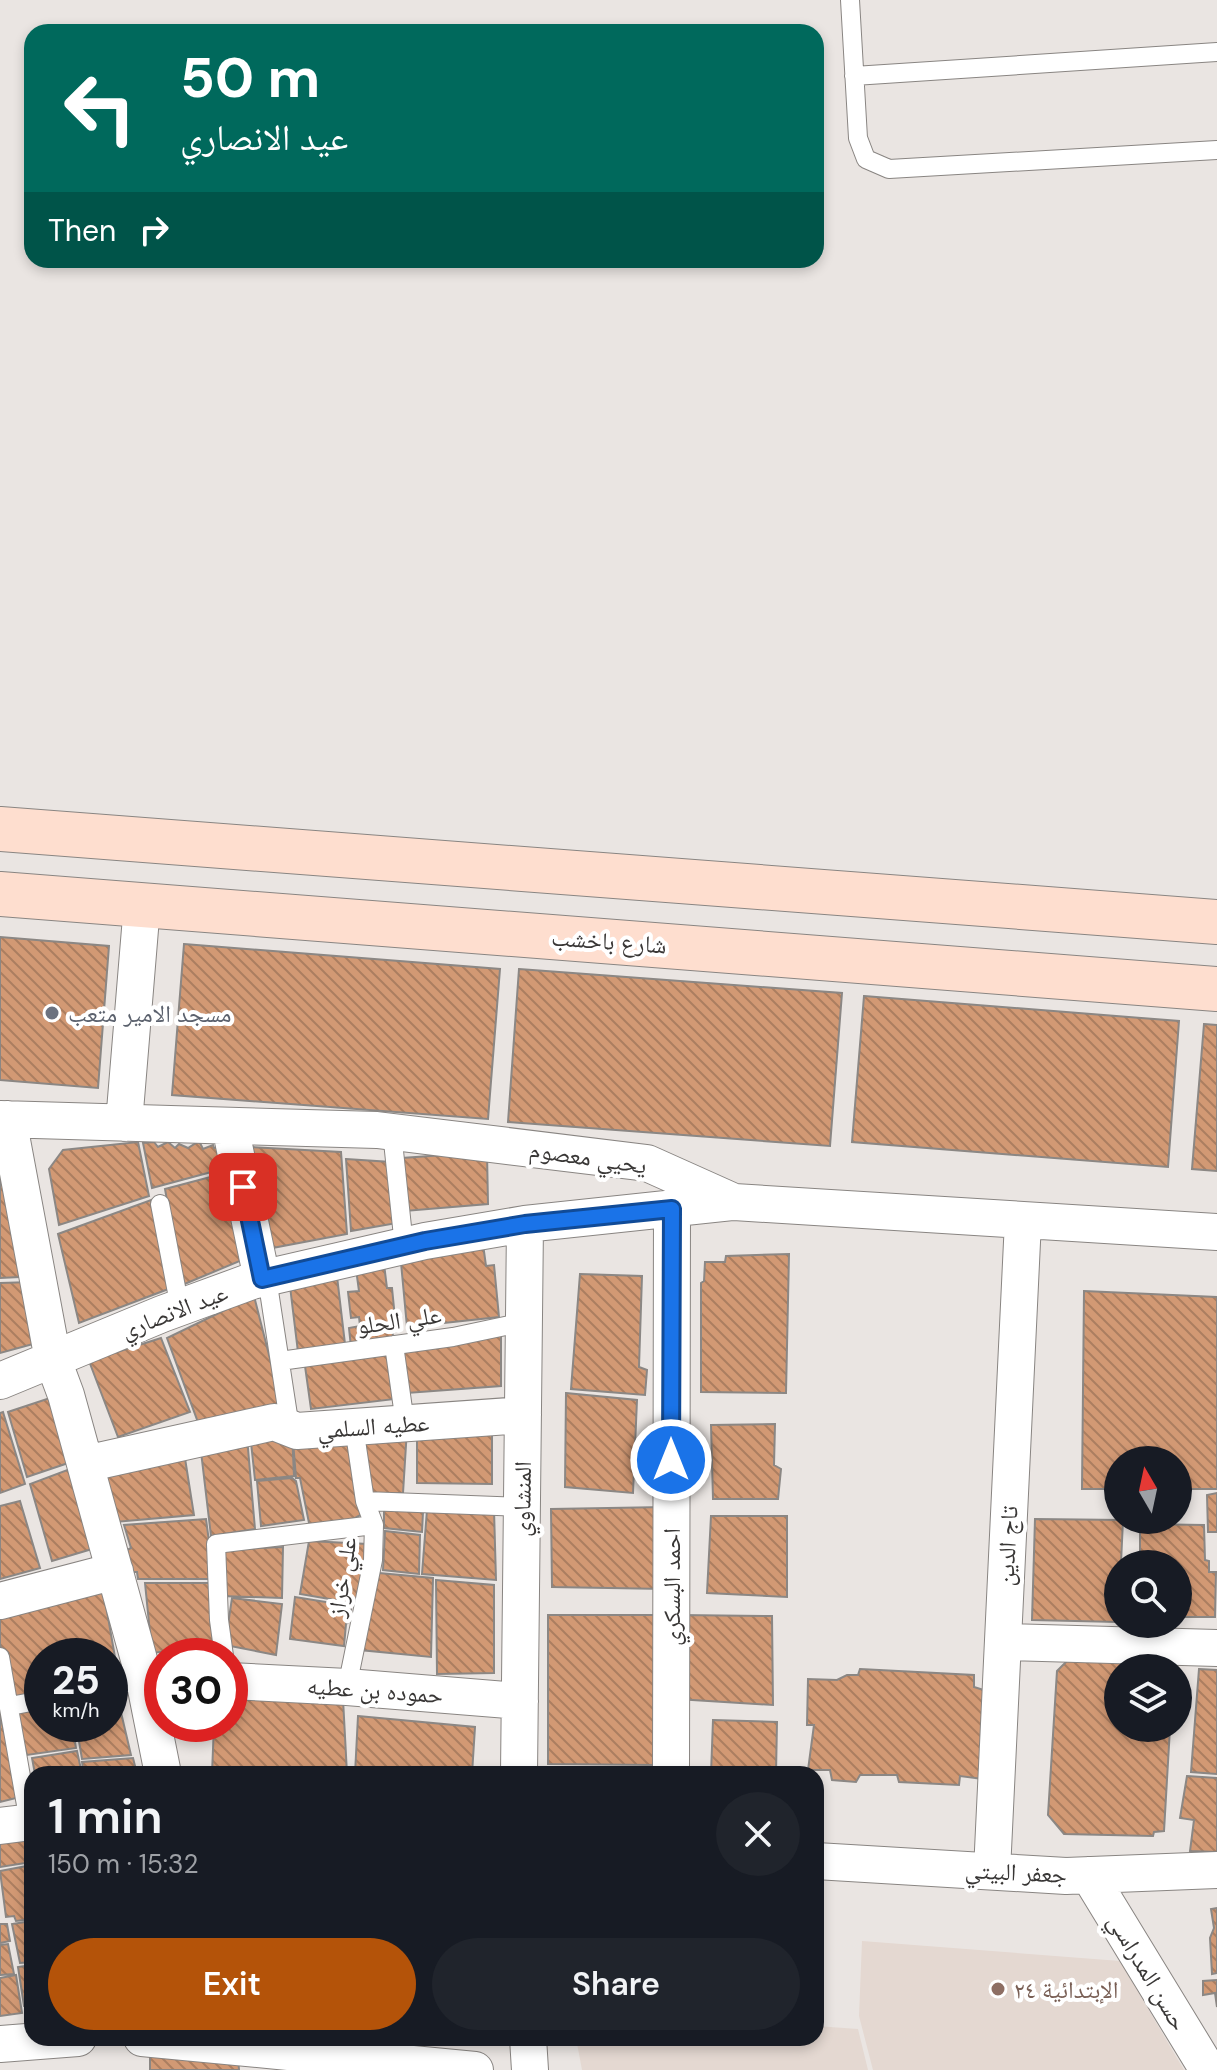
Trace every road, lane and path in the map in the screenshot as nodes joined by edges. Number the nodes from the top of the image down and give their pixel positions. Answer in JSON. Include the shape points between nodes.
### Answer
{"nodes":[{"id":1,"x":850,"y":0,"type":"edge"},
{"id":2,"x":1217,"y":52,"type":"edge"},
{"id":3,"x":854,"y":76,"type":"junction"},
{"id":4,"x":1217,"y":150,"type":"edge"},
{"id":5,"x":0,"y":829,"type":"edge"},
{"id":6,"x":0,"y":894,"type":"edge"},
{"id":7,"x":142,"y":905,"type":"junction"},
{"id":8,"x":1217,"y":922,"type":"edge"},
{"id":9,"x":1217,"y":989,"type":"edge"},
{"id":10,"x":4,"y":1119,"type":"edge"},
{"id":11,"x":124,"y":1123,"type":"junction"},
{"id":12,"x":230,"y":1126,"type":"junction"},
{"id":13,"x":392,"y":1132,"type":"junction"},
{"id":14,"x":734,"y":1202,"type":"junction"},
{"id":15,"x":160,"y":1204,"type":"dead end"},
{"id":16,"x":672,"y":1209,"type":"junction"},
{"id":17,"x":1023,"y":1221,"type":"junction"},
{"id":18,"x":525,"y":1224,"type":"junction"},
{"id":19,"x":1217,"y":1232,"type":"edge"},
{"id":20,"x":404,"y":1246,"type":"junction"},
{"id":21,"x":265,"y":1279,"type":"junction"},
{"id":22,"x":180,"y":1308,"type":"junction"},
{"id":23,"x":524,"y":1322,"type":"junction"},
{"id":24,"x":394,"y":1345,"type":"junction"},
{"id":25,"x":53,"y":1360,"type":"junction"},
{"id":26,"x":280,"y":1361,"type":"junction"},
{"id":27,"x":0,"y":1381,"type":"edge"},
{"id":28,"x":523,"y":1415,"type":"junction"},
{"id":29,"x":405,"y":1423,"type":"junction"},
{"id":30,"x":354,"y":1427,"type":"junction"},
{"id":31,"x":290,"y":1428,"type":"junction"},
{"id":32,"x":85,"y":1464,"type":"junction"},
{"id":33,"x":365,"y":1501,"type":"junction"},
{"id":34,"x":522,"y":1507,"type":"junction"},
{"id":35,"x":374,"y":1525,"type":"junction"},
{"id":36,"x":115,"y":1571,"type":"junction"},
{"id":37,"x":0,"y":1601,"type":"edge"},
{"id":38,"x":222,"y":1638,"type":"edge"},
{"id":39,"x":1003,"y":1642,"type":"junction"},
{"id":40,"x":1217,"y":1648,"type":"edge"},
{"id":41,"x":0,"y":1657,"type":"edge"},
{"id":42,"x":139,"y":1682,"type":"edge"},
{"id":43,"x":248,"y":1682,"type":"edge"},
{"id":44,"x":347,"y":1687,"type":"junction"},
{"id":45,"x":520,"y":1701,"type":"junction"},
{"id":46,"x":24,"y":1703,"type":"edge"},
{"id":47,"x":10,"y":1706,"type":"junction"},
{"id":48,"x":161,"y":1766,"type":"edge"},
{"id":49,"x":519,"y":1766,"type":"edge"},
{"id":50,"x":671,"y":1766,"type":"edge"},
{"id":51,"x":20,"y":1823,"type":"edge"},
{"id":52,"x":824,"y":1861,"type":"edge"},
{"id":53,"x":1217,"y":1870,"type":"edge"},
{"id":54,"x":992,"y":1871,"type":"junction"},
{"id":55,"x":1089,"y":1875,"type":"junction"},
{"id":56,"x":24,"y":2042,"type":"edge"},
{"id":57,"x":0,"y":2044,"type":"edge"},
{"id":58,"x":193,"y":2046,"type":"edge"},
{"id":59,"x":528,"y":2046,"type":"edge"},
{"id":60,"x":250,"y":2059,"type":"edge"},
{"id":61,"x":431,"y":2068,"type":"edge"},
{"id":62,"x":475,"y":2070,"type":"edge"},
{"id":63,"x":530,"y":2070,"type":"edge"},
{"id":64,"x":1208,"y":2070,"type":"edge"}],
"edges":[{"from":1,"to":3,"type":"lane"},
{"from":2,"to":3,"type":"lane"},
{"from":3,"to":4,"type":"lane","via":[[858,138],[866,159],[889,169]]},
{"from":5,"to":8,"type":"main road"},
{"from":6,"to":7,"type":"main road","name":"شارع باخشب"},
{"from":7,"to":9,"type":"main road","name":"شارع باخشب"},
{"from":7,"to":11,"type":"street"},
{"from":10,"to":11,"type":"street","name":"يحيي معصوم"},
{"from":10,"to":25,"type":"street"},
{"from":11,"to":12,"type":"street","name":"يحيي معصوم"},
{"from":12,"to":13,"type":"street","name":"يحيي معصوم"},
{"from":12,"to":21,"type":"street"},
{"from":13,"to":14,"type":"street","name":"يحيي معصوم","via":[[647,1163]]},
{"from":13,"to":20,"type":"lane"},
{"from":14,"to":16,"type":"street","name":"عيد الانصاري"},
{"from":14,"to":17,"type":"street","name":"يحيي معصوم"},
{"from":15,"to":22,"type":"lane"},
{"from":16,"to":18,"type":"street","name":"عيد الانصاري"},
{"from":16,"to":50,"type":"street","name":"احمد البسكري"},
{"from":17,"to":19,"type":"street","name":"يحيي معصوم"},
{"from":17,"to":39,"type":"street","name":"تاج الدين"},
{"from":18,"to":20,"type":"street","name":"عيد الانصاري"},
{"from":18,"to":23,"type":"street","name":"المنشاوي"},
{"from":20,"to":21,"type":"street","name":"عيد الانصاري"},
{"from":21,"to":22,"type":"street","name":"عيد الانصاري"},
{"from":21,"to":26,"type":"lane"},
{"from":22,"to":25,"type":"street","name":"عيد الانصاري"},
{"from":23,"to":24,"type":"lane","name":"علي الحلو"},
{"from":23,"to":28,"type":"street","name":"المنشاوي"},
{"from":24,"to":26,"type":"lane","name":"علي الحلو"},
{"from":24,"to":29,"type":"lane"},
{"from":25,"to":27,"type":"street","name":"عيد الانصاري"},
{"from":25,"to":32,"type":"street"},
{"from":26,"to":31,"type":"lane"},
{"from":28,"to":29,"type":"street","name":"عطيه السلمي"},
{"from":28,"to":34,"type":"street","name":"المنشاوي"},
{"from":29,"to":30,"type":"street","name":"عطيه السلمي"},
{"from":30,"to":31,"type":"street","name":"عطيه السلمي"},
{"from":30,"to":33,"type":"lane","name":"علي خراز"},
{"from":31,"to":32,"type":"street","name":"عطيه السلمي","via":[[274,1422]]},
{"from":32,"to":36,"type":"street"},
{"from":33,"to":34,"type":"lane"},
{"from":33,"to":35,"type":"lane","name":"علي خراز"},
{"from":34,"to":45,"type":"street","name":"المنشاوي"},
{"from":35,"to":38,"type":"lane","via":[[216,1544]]},
{"from":35,"to":44,"type":"lane","name":"علي خراز","via":[[373,1560]]},
{"from":36,"to":37,"type":"street"},
{"from":36,"to":42,"type":"street"},
{"from":39,"to":40,"type":"street"},
{"from":39,"to":54,"type":"street","name":"تاج الدين"},
{"from":41,"to":47,"type":"lane"},
{"from":42,"to":48,"type":"street"},
{"from":43,"to":44,"type":"street","name":"حموده بن عطيه"},
{"from":44,"to":45,"type":"street","name":"حموده بن عطيه"},
{"from":45,"to":49,"type":"street","name":"المنشاوي"},
{"from":46,"to":47,"type":"lane"},
{"from":47,"to":51,"type":"lane"},
{"from":52,"to":54,"type":"street","name":"جعفر البيتي"},
{"from":53,"to":55,"type":"street","name":"جعفر البيتي"},
{"from":54,"to":55,"type":"street","name":"جعفر البيتي"},
{"from":55,"to":64,"type":"street","name":"حسن المدراسي"},
{"from":56,"to":57,"type":"street"},
{"from":58,"to":60,"type":"street"},
{"from":59,"to":63,"type":"street"},
{"from":60,"to":61,"type":"street"},
{"from":61,"to":62,"type":"street"}]}
